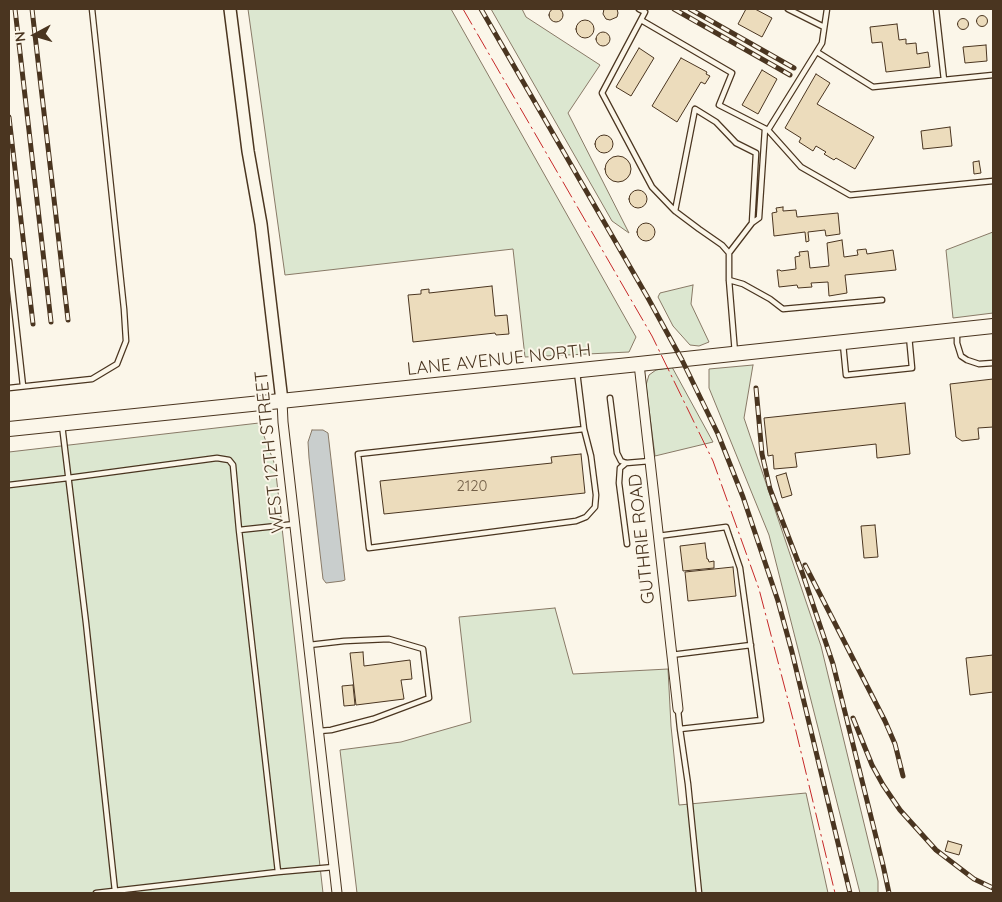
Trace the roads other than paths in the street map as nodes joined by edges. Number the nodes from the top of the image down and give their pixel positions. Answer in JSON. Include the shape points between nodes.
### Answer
{"nodes":[{"id":1,"x":92,"y":9,"type":"edge"},
{"id":2,"x":230,"y":9,"type":"edge"},
{"id":3,"x":639,"y":9,"type":"edge"},
{"id":4,"x":788,"y":9,"type":"edge"},
{"id":5,"x":826,"y":9,"type":"edge"},
{"id":6,"x":936,"y":9,"type":"edge"},
{"id":7,"x":641,"y":20,"type":"junction"},
{"id":8,"x":824,"y":27,"type":"junction"},
{"id":9,"x":817,"y":52,"type":"junction"},
{"id":10,"x":993,"y":76,"type":"edge"},
{"id":11,"x":944,"y":80,"type":"junction"},
{"id":12,"x":767,"y":130,"type":"junction"},
{"id":13,"x":993,"y":181,"type":"edge"},
{"id":14,"x":675,"y":210,"type":"junction"},
{"id":15,"x":752,"y":223,"type":"junction"},
{"id":16,"x":729,"y":253,"type":"junction"},
{"id":17,"x":9,"y":261,"type":"edge"},
{"id":18,"x":730,"y":280,"type":"junction"},
{"id":19,"x":882,"y":300,"type":"dead end"},
{"id":20,"x":993,"y":326,"type":"edge"},
{"id":21,"x":957,"y":330,"type":"junction"},
{"id":22,"x":908,"y":336,"type":"junction"},
{"id":23,"x":843,"y":342,"type":"junction"},
{"id":24,"x":735,"y":354,"type":"junction"},
{"id":25,"x":993,"y":363,"type":"edge"},
{"id":26,"x":639,"y":364,"type":"junction"},
{"id":27,"x":577,"y":371,"type":"junction"},
{"id":28,"x":23,"y":386,"type":"junction"},
{"id":29,"x":9,"y":388,"type":"edge"},
{"id":30,"x":610,"y":398,"type":"dead end"},
{"id":31,"x":282,"y":401,"type":"junction"},
{"id":32,"x":62,"y":424,"type":"junction"},
{"id":33,"x":9,"y":429,"type":"edge"},
{"id":34,"x":584,"y":429,"type":"junction"},
{"id":35,"x":650,"y":461,"type":"junction"},
{"id":36,"x":626,"y":464,"type":"junction"},
{"id":37,"x":68,"y":478,"type":"junction"},
{"id":38,"x":9,"y":484,"type":"edge"},
{"id":39,"x":295,"y":524,"type":"junction"},
{"id":40,"x":239,"y":530,"type":"junction"},
{"id":41,"x":658,"y":536,"type":"junction"},
{"id":42,"x":627,"y":544,"type":"dead end"},
{"id":43,"x":309,"y":645,"type":"junction"},
{"id":44,"x":751,"y":645,"type":"junction"},
{"id":45,"x":671,"y":655,"type":"junction"},
{"id":46,"x":678,"y":709,"type":"joint"},
{"id":47,"x":680,"y":729,"type":"junction"},
{"id":48,"x":319,"y":732,"type":"junction"},
{"id":49,"x":334,"y":867,"type":"junction"},
{"id":50,"x":278,"y":872,"type":"junction"},
{"id":51,"x":115,"y":891,"type":"junction"},
{"id":52,"x":96,"y":893,"type":"edge"},
{"id":53,"x":337,"y":893,"type":"edge"},
{"id":54,"x":699,"y":893,"type":"edge"}],
"edges":[{"from":1,"to":28,"type":"lane","via":[[126,341],[116,364],[92,379]]},
{"from":2,"to":31,"type":"street","name":"WEST 12TH STREET"},
{"from":3,"to":7,"type":"lane","via":[[645,12]]},
{"from":4,"to":8,"type":"lane"},
{"from":5,"to":8,"type":"lane"},
{"from":6,"to":11,"type":"lane"},
{"from":7,"to":12,"type":"lane","via":[[732,72],[719,105]]},
{"from":7,"to":14,"type":"lane","via":[[602,93],[652,187]]},
{"from":8,"to":9,"type":"lane"},
{"from":9,"to":11,"type":"lane","via":[[872,87]]},
{"from":9,"to":12,"type":"lane"},
{"from":10,"to":11,"type":"lane"},
{"from":12,"to":13,"type":"lane","via":[[801,167],[850,195]]},
{"from":12,"to":15,"type":"lane","via":[[759,218]]},
{"from":14,"to":15,"type":"lane","via":[[695,109],[716,122],[736,143],[756,153]]},
{"from":14,"to":16,"type":"lane"},
{"from":15,"to":16,"type":"lane"},
{"from":16,"to":18,"type":"lane"},
{"from":17,"to":28,"type":"lane"},
{"from":18,"to":19,"type":"lane","via":[[743,284],[783,309]]},
{"from":18,"to":24,"type":"lane"},
{"from":20,"to":21,"type":"main road","name":"LANE AVENUE NORTH"},
{"from":21,"to":22,"type":"main road","name":"LANE AVENUE NORTH"},
{"from":21,"to":25,"type":"lane","via":[[961,356],[979,364]]},
{"from":22,"to":23,"type":"main road","name":"LANE AVENUE NORTH"},
{"from":22,"to":23,"type":"lane","via":[[912,368],[846,376]]},
{"from":23,"to":24,"type":"main road","name":"LANE AVENUE NORTH"},
{"from":24,"to":26,"type":"main road","name":"LANE AVENUE NORTH"},
{"from":26,"to":27,"type":"main road","name":"LANE AVENUE NORTH"},
{"from":26,"to":35,"type":"street","name":"GUTHRIE ROAD"},
{"from":27,"to":31,"type":"main road","name":"LANE AVENUE NORTH"},
{"from":27,"to":34,"type":"lane"},
{"from":28,"to":29,"type":"lane"},
{"from":30,"to":36,"type":"lane","via":[[617,453]]},
{"from":31,"to":32,"type":"main road","name":"LANE AVENUE NORTH"},
{"from":31,"to":39,"type":"street","name":"WEST 12TH STREET"},
{"from":32,"to":33,"type":"main road","name":"LANE AVENUE NORTH"},
{"from":32,"to":37,"type":"lane"},
{"from":34,"to":34,"type":"lane","via":[[596,495],[596,507],[586,518],[368,548],[358,454]]},
{"from":35,"to":36,"type":"lane"},
{"from":35,"to":41,"type":"street","name":"GUTHRIE ROAD"},
{"from":36,"to":42,"type":"lane","via":[[620,468],[618,483]]},
{"from":37,"to":38,"type":"lane"},
{"from":37,"to":40,"type":"lane","via":[[189,461],[228,460],[232,465]]},
{"from":37,"to":51,"type":"lane"},
{"from":39,"to":40,"type":"lane"},
{"from":39,"to":43,"type":"street","name":"WEST 12TH STREET"},
{"from":40,"to":50,"type":"lane"},
{"from":41,"to":44,"type":"lane","via":[[726,527],[740,568]]},
{"from":41,"to":45,"type":"street","name":"GUTHRIE ROAD"},
{"from":43,"to":48,"type":"street","name":"WEST 12TH STREET"},
{"from":43,"to":48,"type":"lane","via":[[389,639],[423,650],[429,698],[373,719]]},
{"from":44,"to":45,"type":"lane"},
{"from":44,"to":47,"type":"lane","via":[[761,720]]},
{"from":45,"to":46,"type":"street","name":"GUTHRIE ROAD"},
{"from":46,"to":47,"type":"lane"},
{"from":47,"to":54,"type":"lane"},
{"from":48,"to":49,"type":"street","name":"WEST 12TH STREET"},
{"from":49,"to":50,"type":"lane"},
{"from":49,"to":53,"type":"street","name":"WEST 12TH STREET"},
{"from":50,"to":51,"type":"lane"},
{"from":51,"to":52,"type":"lane"}]}
